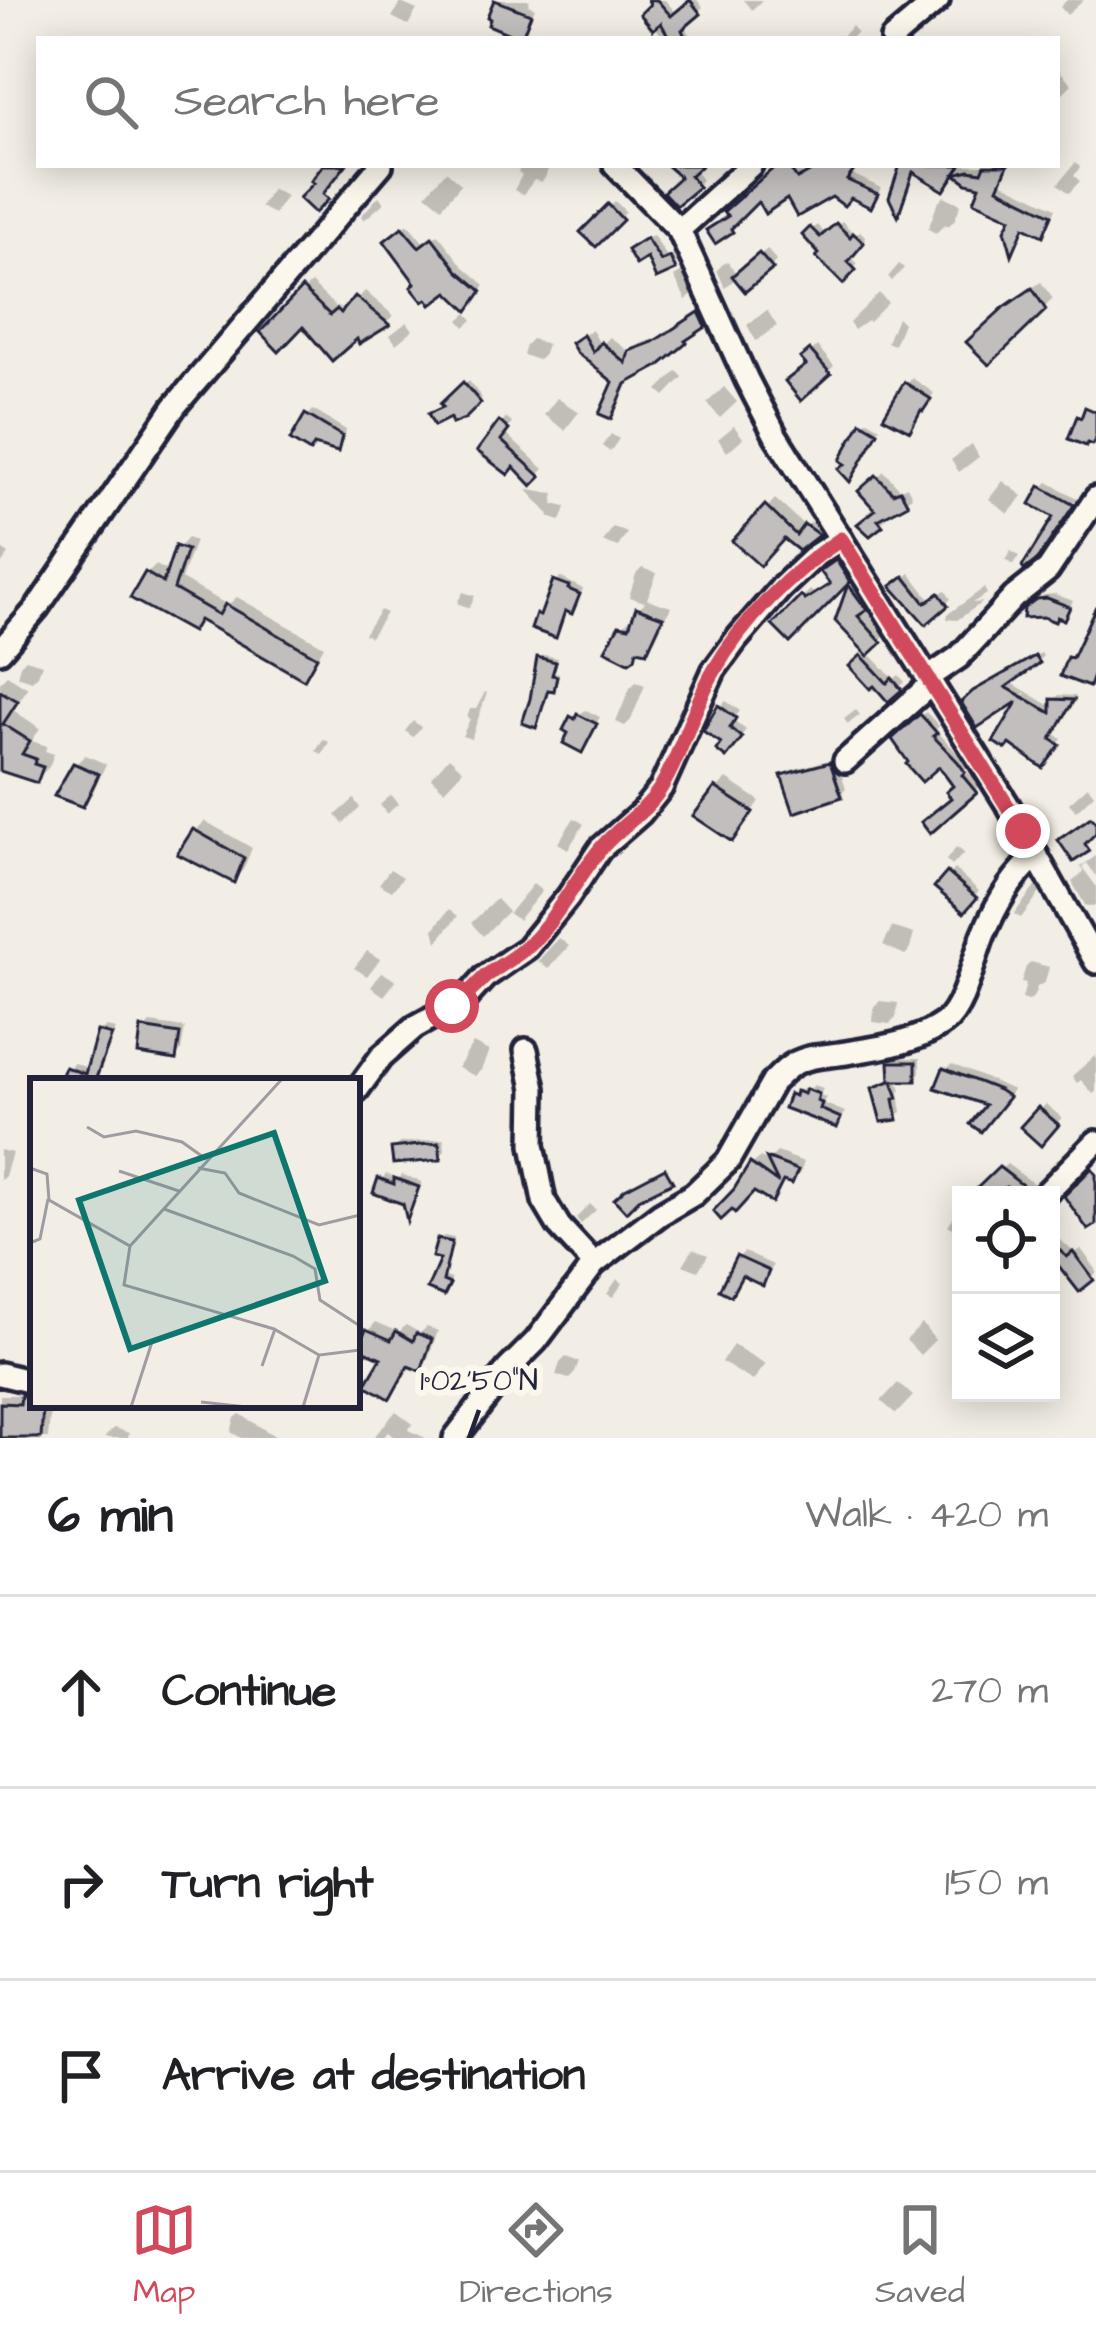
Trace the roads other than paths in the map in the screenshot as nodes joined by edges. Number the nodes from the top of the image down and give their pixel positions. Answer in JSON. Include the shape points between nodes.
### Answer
{"nodes":[{"id":1,"x":938,"y":0,"type":"edge"},
{"id":2,"x":896,"y":36,"type":"edge"},
{"id":3,"x":378,"y":168,"type":"edge"},
{"id":4,"x":618,"y":168,"type":"edge"},
{"id":5,"x":748,"y":168,"type":"edge"},
{"id":6,"x":679,"y":230,"type":"junction"},
{"id":7,"x":1096,"y":498,"type":"edge"},
{"id":8,"x":841,"y":539,"type":"junction"},
{"id":9,"x":0,"y":651,"type":"edge"},
{"id":10,"x":930,"y":681,"type":"junction"},
{"id":11,"x":845,"y":761,"type":"dead end"},
{"id":12,"x":1037,"y":856,"type":"junction"},
{"id":13,"x":1087,"y":927,"type":"edge"},
{"id":14,"x":1096,"y":962,"type":"edge"},
{"id":15,"x":526,"y":1050,"type":"dead end"},
{"id":16,"x":360,"y":1085,"type":"edge"},
{"id":17,"x":1096,"y":1142,"type":"edge"},
{"id":18,"x":1053,"y":1186,"type":"edge"},
{"id":19,"x":594,"y":1264,"type":"junction"},
{"id":20,"x":0,"y":1374,"type":"edge"},
{"id":21,"x":30,"y":1381,"type":"edge"},
{"id":22,"x":455,"y":1438,"type":"edge"}],
"edges":[{"from":1,"to":2,"type":"street"},
{"from":3,"to":9,"type":"street","via":[[175,406]]},
{"from":4,"to":6,"type":"street"},
{"from":5,"to":6,"type":"street"},
{"from":6,"to":8,"type":"street","via":[[761,410]]},
{"from":7,"to":10,"type":"street","via":[[1048,570]]},
{"from":8,"to":10,"type":"street"},
{"from":8,"to":16,"type":"street","via":[[781,588],[736,640],[714,670],[661,788],[600,849],[536,938],[465,999],[393,1045]]},
{"from":10,"to":11,"type":"street"},
{"from":10,"to":12,"type":"street"},
{"from":12,"to":13,"type":"street"},
{"from":12,"to":19,"type":"street","via":[[1006,891],[946,1022],[900,1043],[792,1064],[711,1180]]},
{"from":13,"to":14,"type":"street"},
{"from":15,"to":19,"type":"street","via":[[543,1197]]},
{"from":17,"to":18,"type":"street"},
{"from":19,"to":22,"type":"street"},
{"from":20,"to":21,"type":"street"}]}
